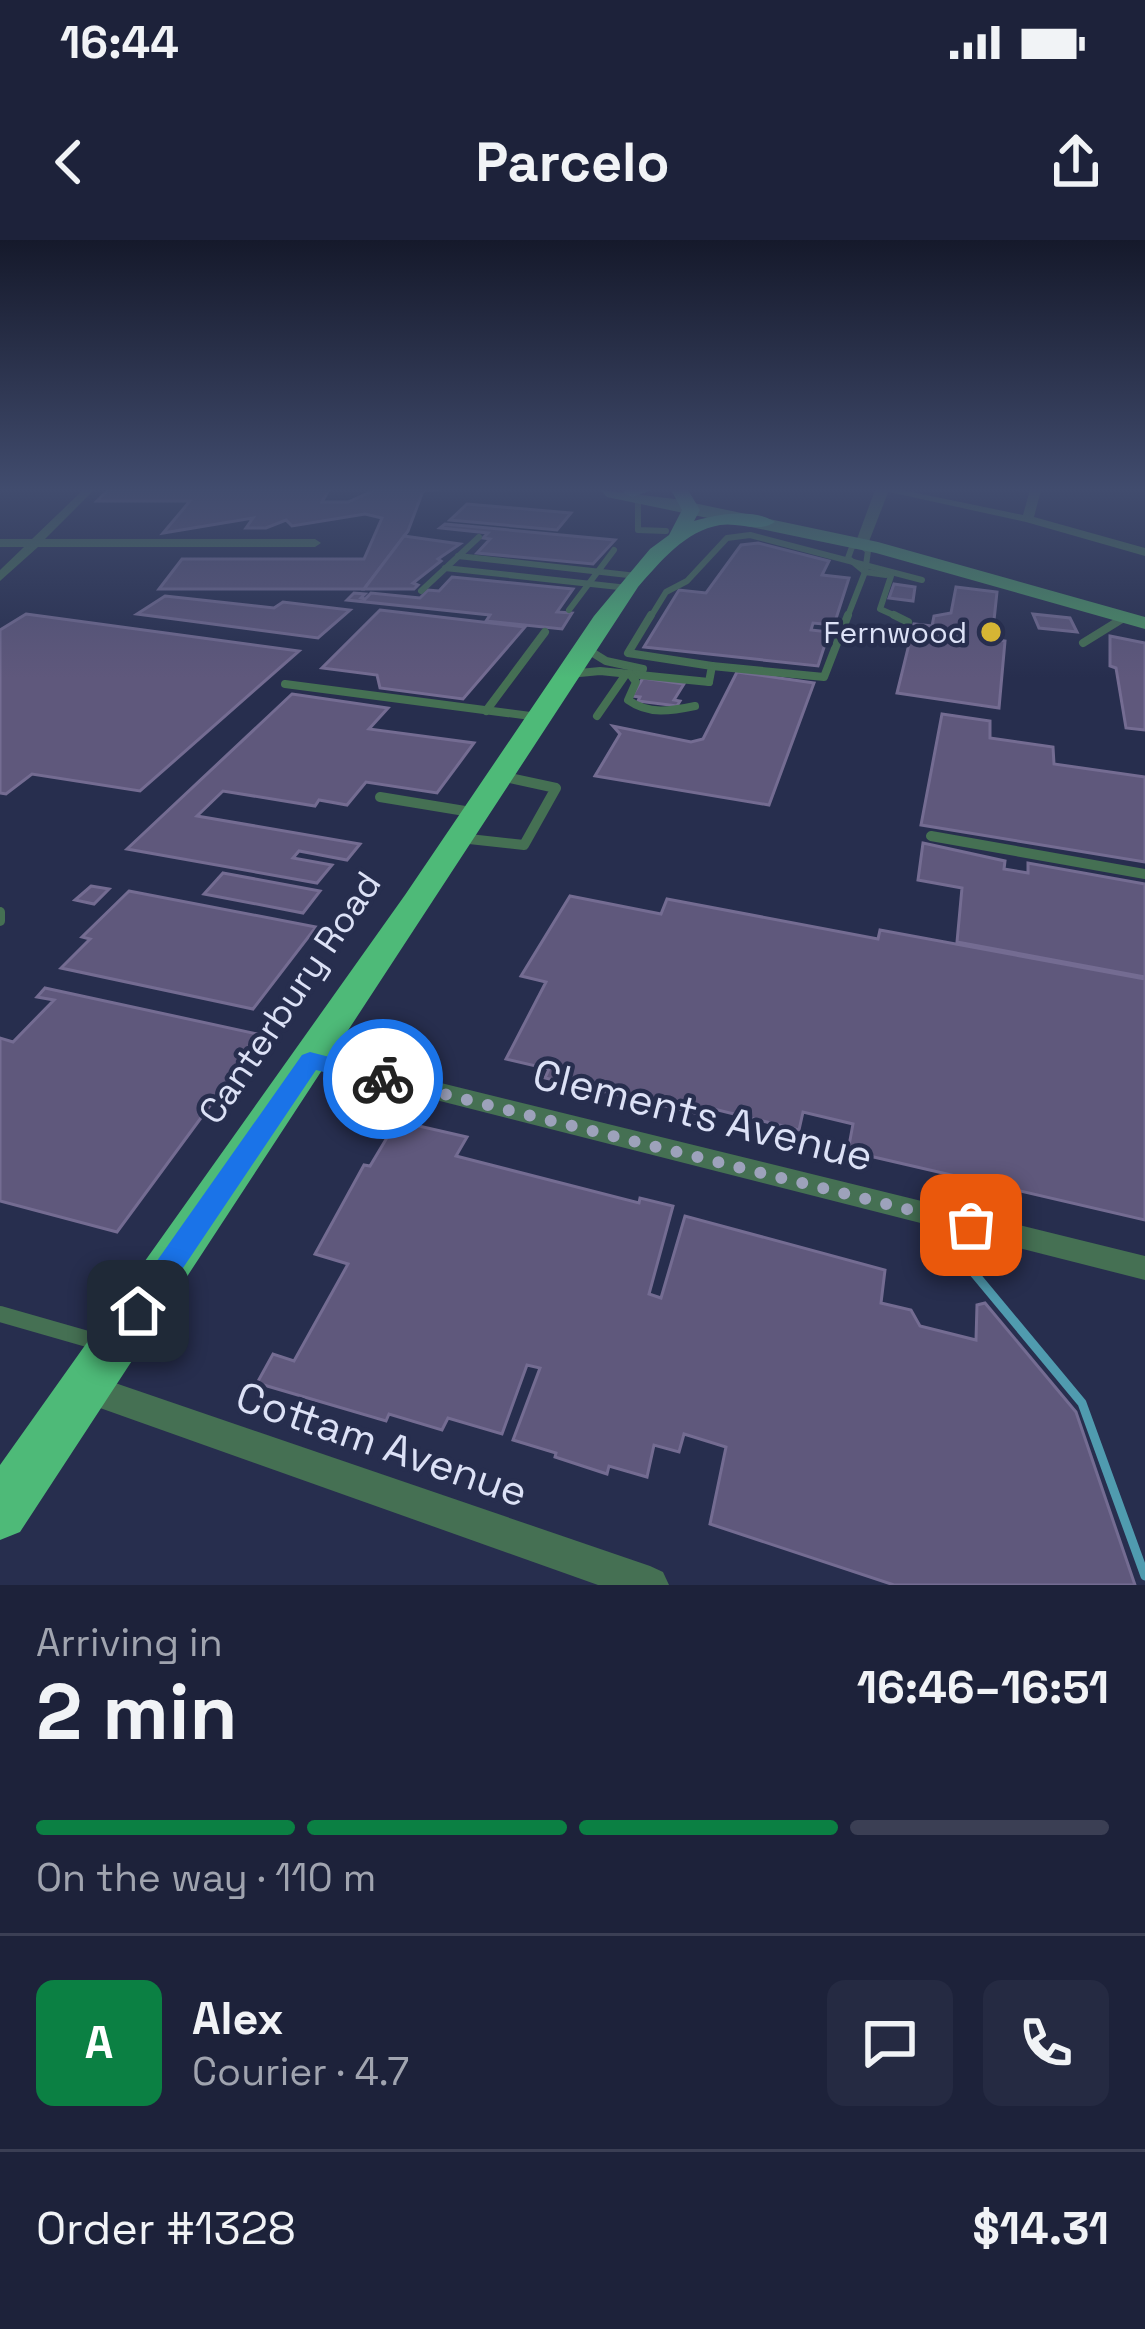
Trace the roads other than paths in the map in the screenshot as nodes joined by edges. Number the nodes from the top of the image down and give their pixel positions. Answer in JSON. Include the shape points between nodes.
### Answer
{"nodes":[{"id":1,"x":25,"y":553,"type":"edge"},
{"id":2,"x":462,"y":553,"type":"edge"},
{"id":3,"x":612,"y":553,"type":"edge"},
{"id":4,"x":656,"y":553,"type":"edge"},
{"id":5,"x":711,"y":553,"type":"edge"},
{"id":6,"x":849,"y":553,"type":"edge"},
{"id":7,"x":855,"y":553,"type":"edge"},
{"id":8,"x":855,"y":553,"type":"edge"},
{"id":9,"x":861,"y":555,"type":"junction"},
{"id":10,"x":458,"y":556,"type":"junction"},
{"id":11,"x":445,"y":568,"type":"junction"},
{"id":12,"x":598,"y":571,"type":"junction"},
{"id":13,"x":891,"y":576,"type":"junction"},
{"id":14,"x":0,"y":577,"type":"edge"},
{"id":15,"x":633,"y":582,"type":"junction"},
{"id":16,"x":588,"y":584,"type":"junction"},
{"id":17,"x":421,"y":590,"type":"dead end"},
{"id":18,"x":569,"y":610,"type":"dead end"},
{"id":19,"x":1126,"y":617,"type":"edge"},
{"id":20,"x":908,"y":622,"type":"dead end"},
{"id":21,"x":545,"y":632,"type":"dead end"},
{"id":22,"x":1083,"y":644,"type":"dead end"},
{"id":23,"x":576,"y":661,"type":"junction"},
{"id":24,"x":712,"y":666,"type":"junction"},
{"id":25,"x":628,"y":674,"type":"junction"},
{"id":26,"x":709,"y":682,"type":"junction"},
{"id":27,"x":286,"y":684,"type":"dead end"},
{"id":28,"x":695,"y":706,"type":"dead end"},
{"id":29,"x":486,"y":710,"type":"junction"},
{"id":30,"x":597,"y":716,"type":"dead end"},
{"id":31,"x":539,"y":717,"type":"junction"},
{"id":32,"x":501,"y":776,"type":"junction"},
{"id":33,"x":380,"y":797,"type":"dead end"},
{"id":34,"x":468,"y":825,"type":"junction"},
{"id":35,"x":932,"y":836,"type":"dead end"},
{"id":36,"x":1145,"y":874,"type":"edge"},
{"id":37,"x":310,"y":1060,"type":"junction"},
{"id":38,"x":1145,"y":1268,"type":"edge"},
{"id":39,"x":0,"y":1314,"type":"edge"},
{"id":40,"x":99,"y":1367,"type":"junction"},
{"id":41,"x":0,"y":1512,"type":"edge"},
{"id":42,"x":650,"y":1585,"type":"edge"}],
"edges":[{"from":1,"to":14,"type":"street"},
{"from":2,"to":10,"type":"lane"},
{"from":3,"to":12,"type":"lane"},
{"from":4,"to":15,"type":"highway","name":"Canterbury Road"},
{"from":5,"to":24,"type":"lane","via":[[666,592],[628,653]]},
{"from":6,"to":9,"type":"lane"},
{"from":7,"to":9,"type":"main road"},
{"from":8,"to":9,"type":"main road"},
{"from":9,"to":13,"type":"lane"},
{"from":9,"to":13,"type":"lane","via":[[922,580]]},
{"from":9,"to":19,"type":"main road","via":[[980,572]]},
{"from":9,"to":24,"type":"lane","via":[[824,676]]},
{"from":10,"to":11,"type":"lane"},
{"from":10,"to":12,"type":"lane"},
{"from":11,"to":16,"type":"lane"},
{"from":11,"to":17,"type":"lane"},
{"from":12,"to":15,"type":"lane"},
{"from":12,"to":16,"type":"lane"},
{"from":13,"to":20,"type":"lane","via":[[880,609]]},
{"from":15,"to":16,"type":"lane"},
{"from":15,"to":23,"type":"highway","name":"Canterbury Road"},
{"from":16,"to":18,"type":"lane"},
{"from":19,"to":22,"type":"lane"},
{"from":21,"to":29,"type":"lane"},
{"from":23,"to":25,"type":"lane"},
{"from":23,"to":26,"type":"lane"},
{"from":23,"to":31,"type":"highway","name":"Canterbury Road"},
{"from":24,"to":26,"type":"lane"},
{"from":25,"to":26,"type":"lane"},
{"from":25,"to":28,"type":"lane","via":[[636,682],[628,700],[635,706]]},
{"from":25,"to":30,"type":"lane"},
{"from":27,"to":29,"type":"lane"},
{"from":29,"to":31,"type":"lane"},
{"from":31,"to":32,"type":"highway","name":"Canterbury Road"},
{"from":32,"to":34,"type":"highway","name":"Canterbury Road"},
{"from":32,"to":34,"type":"lane","via":[[556,788],[524,845]]},
{"from":33,"to":34,"type":"lane"},
{"from":34,"to":37,"type":"highway","name":"Canterbury Road"},
{"from":35,"to":36,"type":"lane"},
{"from":37,"to":38,"type":"street","name":"Clements Avenue"},
{"from":37,"to":40,"type":"highway","name":"Canterbury Road"},
{"from":39,"to":40,"type":"lane"},
{"from":40,"to":41,"type":"highway","name":"Canterbury Road"},
{"from":40,"to":42,"type":"street","name":"Cottam Avenue"}]}
